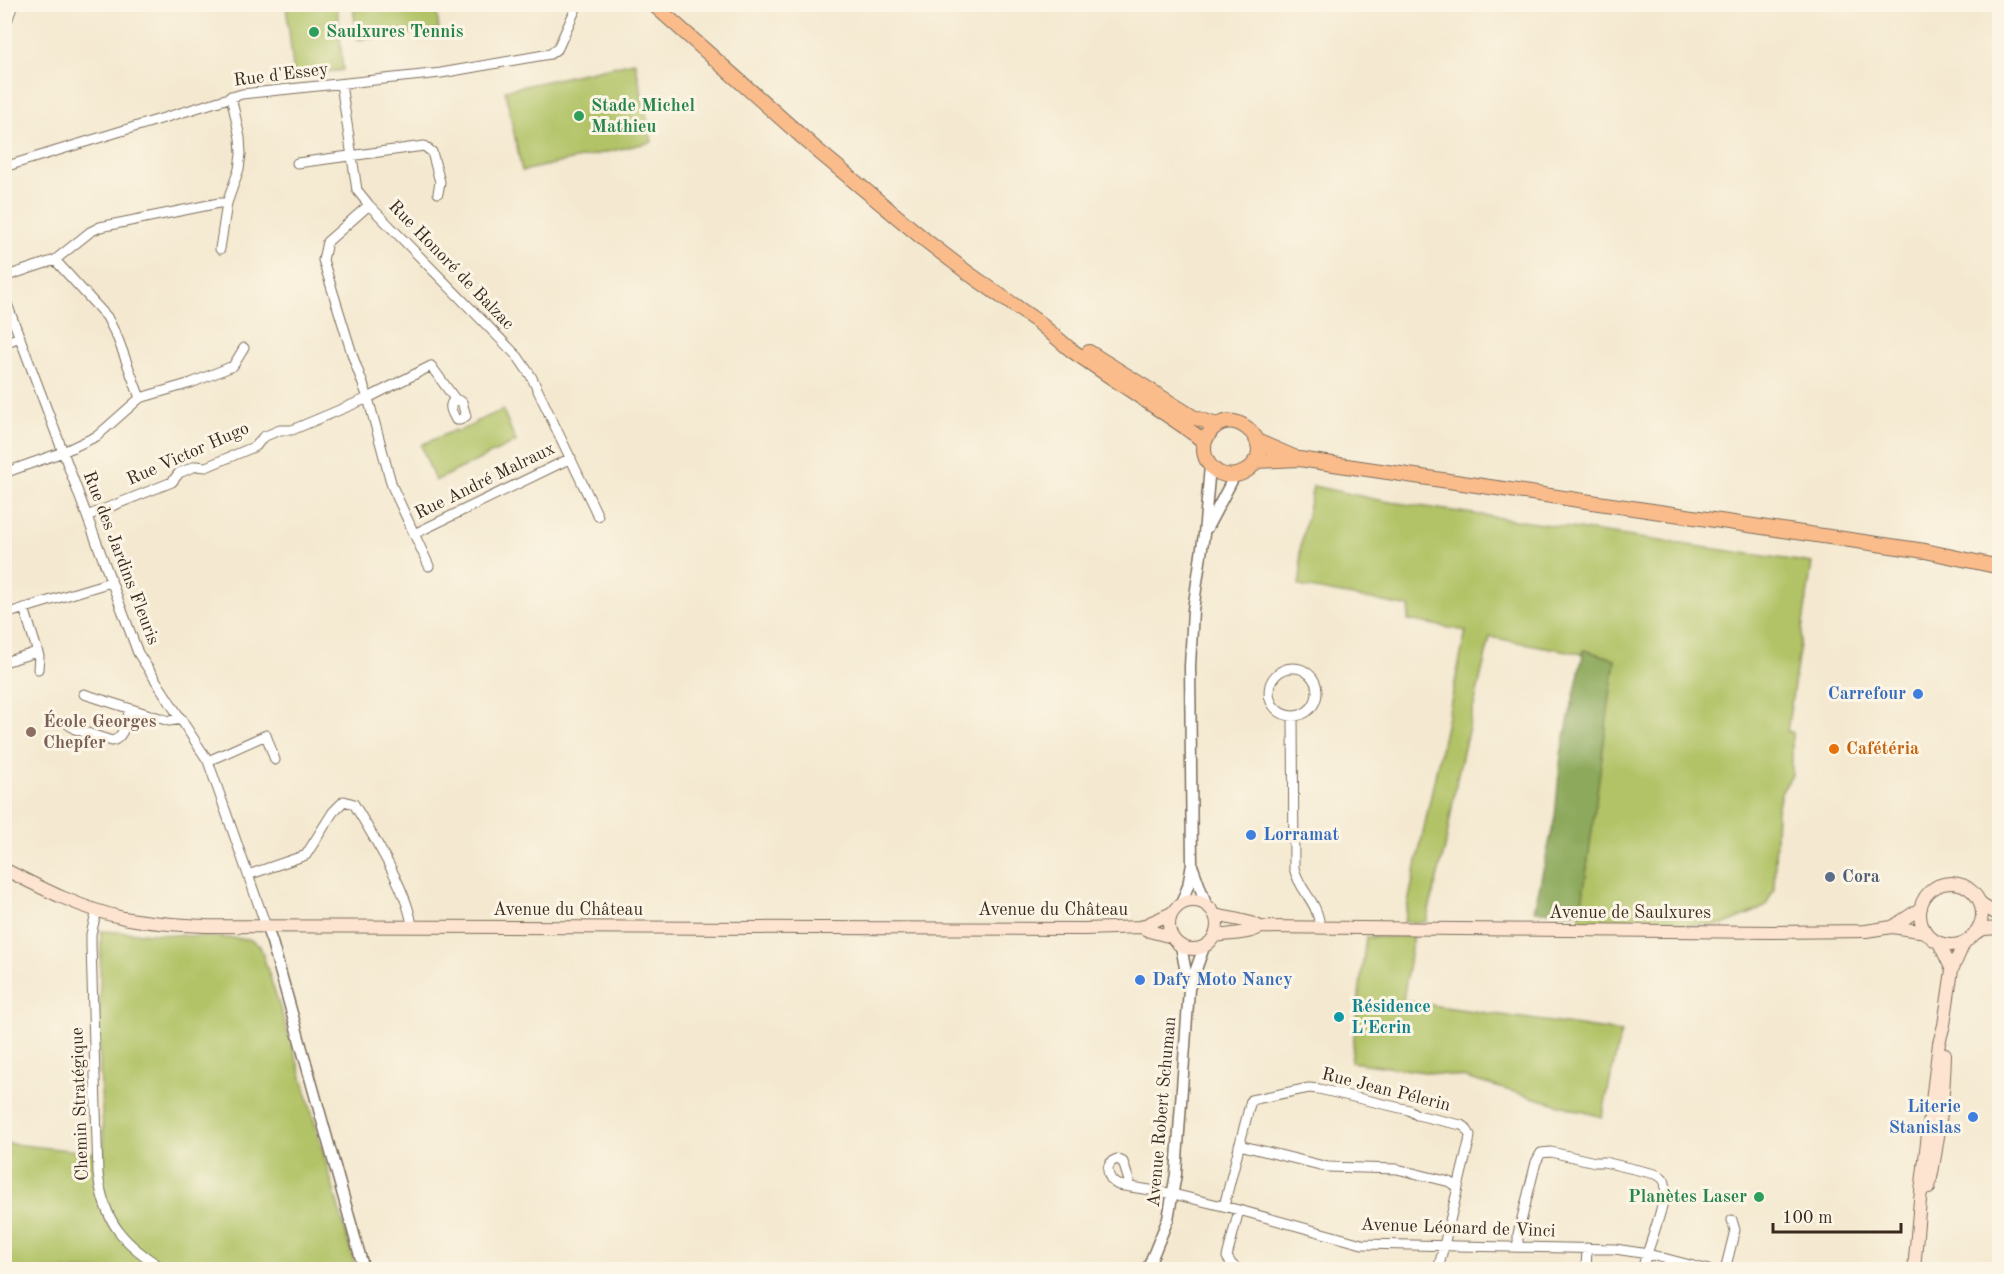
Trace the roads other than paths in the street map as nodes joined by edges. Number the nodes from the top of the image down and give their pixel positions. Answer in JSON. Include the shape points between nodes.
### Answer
{"nodes":[{"id":1,"x":12,"y":4,"type":"edge"},
{"id":2,"x":578,"y":4,"type":"edge"},
{"id":3,"x":653,"y":4,"type":"edge"},
{"id":4,"x":4,"y":30,"type":"edge"},
{"id":5,"x":341,"y":84,"type":"junction"},
{"id":6,"x":231,"y":96,"type":"junction"},
{"id":7,"x":351,"y":155,"type":"junction"},
{"id":8,"x":297,"y":163,"type":"dead end"},
{"id":9,"x":4,"y":166,"type":"edge"},
{"id":10,"x":438,"y":193,"type":"dead end"},
{"id":11,"x":227,"y":203,"type":"junction"},
{"id":12,"x":369,"y":206,"type":"junction"},
{"id":13,"x":220,"y":249,"type":"dead end"},
{"id":14,"x":56,"y":260,"type":"junction"},
{"id":15,"x":4,"y":277,"type":"edge"},
{"id":16,"x":4,"y":296,"type":"edge"},
{"id":17,"x":1038,"y":322,"type":"junction"},
{"id":18,"x":20,"y":338,"type":"junction"},
{"id":19,"x":4,"y":343,"type":"edge"},
{"id":20,"x":243,"y":348,"type":"dead end"},
{"id":21,"x":140,"y":398,"type":"junction"},
{"id":22,"x":368,"y":398,"type":"junction"},
{"id":23,"x":455,"y":399,"type":"dead end"},
{"id":24,"x":1217,"y":425,"type":"junction"},
{"id":25,"x":1257,"y":441,"type":"junction"},
{"id":26,"x":1204,"y":444,"type":"junction"},
{"id":27,"x":63,"y":452,"type":"junction"},
{"id":28,"x":571,"y":458,"type":"junction"},
{"id":29,"x":1299,"y":459,"type":"junction"},
{"id":30,"x":1255,"y":461,"type":"junction"},
{"id":31,"x":1210,"y":466,"type":"junction"},
{"id":32,"x":4,"y":473,"type":"edge"},
{"id":33,"x":1235,"y":476,"type":"junction"},
{"id":34,"x":87,"y":516,"type":"junction"},
{"id":35,"x":598,"y":516,"type":"dead end"},
{"id":36,"x":414,"y":534,"type":"junction"},
{"id":37,"x":1204,"y":534,"type":"junction"},
{"id":38,"x":429,"y":566,"type":"dead end"},
{"id":39,"x":2000,"y":567,"type":"edge"},
{"id":40,"x":111,"y":582,"type":"junction"},
{"id":41,"x":24,"y":608,"type":"junction"},
{"id":42,"x":4,"y":609,"type":"edge"},
{"id":43,"x":37,"y":652,"type":"junction"},
{"id":44,"x":4,"y":663,"type":"edge"},
{"id":45,"x":38,"y":669,"type":"dead end"},
{"id":46,"x":84,"y":694,"type":"dead end"},
{"id":47,"x":130,"y":710,"type":"junction"},
{"id":48,"x":1293,"y":716,"type":"junction"},
{"id":49,"x":182,"y":719,"type":"junction"},
{"id":50,"x":65,"y":722,"type":"dead end"},
{"id":51,"x":275,"y":760,"type":"dead end"},
{"id":52,"x":208,"y":761,"type":"junction"},
{"id":53,"x":1192,"y":864,"type":"junction"},
{"id":54,"x":4,"y":869,"type":"edge"},
{"id":55,"x":248,"y":875,"type":"junction"},
{"id":56,"x":1181,"y":904,"type":"junction"},
{"id":57,"x":1206,"y":904,"type":"junction"},
{"id":58,"x":1982,"y":905,"type":"junction"},
{"id":59,"x":1921,"y":908,"type":"junction"},
{"id":60,"x":97,"y":910,"type":"junction"},
{"id":61,"x":1172,"y":913,"type":"junction"},
{"id":62,"x":1215,"y":915,"type":"junction"},
{"id":63,"x":2000,"y":916,"type":"edge"},
{"id":64,"x":266,"y":926,"type":"junction"},
{"id":65,"x":412,"y":927,"type":"junction"},
{"id":66,"x":1141,"y":927,"type":"junction"},
{"id":67,"x":1260,"y":927,"type":"junction"},
{"id":68,"x":1892,"y":927,"type":"junction"},
{"id":69,"x":2000,"y":927,"type":"edge"},
{"id":70,"x":1320,"y":928,"type":"junction"},
{"id":71,"x":1926,"y":932,"type":"junction"},
{"id":72,"x":1976,"y":933,"type":"junction"},
{"id":73,"x":1215,"y":936,"type":"junction"},
{"id":74,"x":1177,"y":941,"type":"junction"},
{"id":75,"x":1939,"y":943,"type":"junction"},
{"id":76,"x":1964,"y":943,"type":"junction"},
{"id":77,"x":1204,"y":946,"type":"junction"},
{"id":78,"x":1952,"y":970,"type":"junction"},
{"id":79,"x":1189,"y":990,"type":"junction"},
{"id":80,"x":1944,"y":1025,"type":"junction"},
{"id":81,"x":1933,"y":1097,"type":"junction"},
{"id":82,"x":1239,"y":1145,"type":"junction"},
{"id":83,"x":1936,"y":1146,"type":"junction"},
{"id":84,"x":1127,"y":1186,"type":"dead end"},
{"id":85,"x":1458,"y":1187,"type":"junction"},
{"id":86,"x":1174,"y":1194,"type":"junction"},
{"id":87,"x":1224,"y":1206,"type":"junction"},
{"id":88,"x":1239,"y":1210,"type":"junction"},
{"id":89,"x":1732,"y":1220,"type":"dead end"},
{"id":90,"x":1445,"y":1246,"type":"junction"},
{"id":91,"x":1518,"y":1247,"type":"junction"},
{"id":92,"x":1587,"y":1248,"type":"junction"},
{"id":93,"x":1648,"y":1254,"type":"junction"},
{"id":94,"x":1915,"y":1268,"type":"edge"},
{"id":95,"x":166,"y":1269,"type":"edge"},
{"id":96,"x":364,"y":1269,"type":"edge"},
{"id":97,"x":1147,"y":1269,"type":"edge"},
{"id":98,"x":1240,"y":1269,"type":"edge"},
{"id":99,"x":1438,"y":1269,"type":"edge"},
{"id":100,"x":1586,"y":1269,"type":"edge"},
{"id":101,"x":1642,"y":1269,"type":"edge"},
{"id":102,"x":1709,"y":1269,"type":"edge"},
{"id":103,"x":1725,"y":1269,"type":"edge"}],
"edges":[{"from":1,"to":4,"type":"street"},
{"from":2,"to":5,"type":"street","name":"Rue d'Essey","via":[[558,48],[550,54],[441,73]]},
{"from":3,"to":17,"type":"main road","via":[[925,240]]},
{"from":5,"to":6,"type":"street","name":"Rue d'Essey"},
{"from":5,"to":7,"type":"street","name":"Rue Honoré de Balzac"},
{"from":6,"to":9,"type":"street","name":"Rue d'Essey"},
{"from":6,"to":11,"type":"street","via":[[242,154]]},
{"from":7,"to":8,"type":"street"},
{"from":7,"to":10,"type":"street","via":[[424,146],[432,152],[440,182]]},
{"from":7,"to":12,"type":"street","name":"Rue Honoré de Balzac","via":[[357,190]]},
{"from":11,"to":13,"type":"street"},
{"from":11,"to":14,"type":"street","via":[[100,227]]},
{"from":12,"to":22,"type":"street","via":[[327,243],[323,260]]},
{"from":12,"to":28,"type":"street","name":"Rue Honoré de Balzac","via":[[518,357]]},
{"from":14,"to":15,"type":"street"},
{"from":14,"to":21,"type":"street","via":[[107,317]]},
{"from":16,"to":18,"type":"street","name":"Rue des Jardins Fleuris"},
{"from":17,"to":24,"type":"main road","via":[[1193,417]]},
{"from":17,"to":26,"type":"main road","via":[[1071,350]]},
{"from":18,"to":19,"type":"street"},
{"from":18,"to":27,"type":"street","name":"Rue des Jardins Fleuris"},
{"from":20,"to":21,"type":"street","via":[[233,366]]},
{"from":21,"to":27,"type":"street","via":[[97,436]]},
{"from":22,"to":23,"type":"street","name":"Rue Victor Hugo","via":[[431,366]]},
{"from":22,"to":34,"type":"street","name":"Rue Victor Hugo","via":[[292,430],[263,437],[256,446],[206,467],[196,466],[179,473],[172,482]]},
{"from":22,"to":36,"type":"street","via":[[392,486]]},
{"from":24,"to":25,"type":"main road","via":[[1245,425]]},
{"from":24,"to":26,"type":"main road"},
{"from":25,"to":29,"type":"main road"},
{"from":25,"to":30,"type":"main road"},
{"from":26,"to":31,"type":"main road"},
{"from":27,"to":32,"type":"street"},
{"from":27,"to":34,"type":"street","name":"Rue des Jardins Fleuris"},
{"from":28,"to":35,"type":"street","name":"Rue Honoré de Balzac"},
{"from":28,"to":36,"type":"street","name":"Rue André Malraux"},
{"from":29,"to":30,"type":"main road"},
{"from":29,"to":39,"type":"main road","via":[[1913,549]]},
{"from":30,"to":33,"type":"main road"},
{"from":31,"to":33,"type":"main road","via":[[1226,476]]},
{"from":31,"to":37,"type":"street"},
{"from":33,"to":37,"type":"street"},
{"from":34,"to":40,"type":"street","name":"Rue des Jardins Fleuris"},
{"from":36,"to":38,"type":"street"},
{"from":37,"to":53,"type":"street","via":[[1190,666]]},
{"from":40,"to":41,"type":"street"},
{"from":40,"to":49,"type":"street","name":"Rue des Jardins Fleuris","via":[[138,653]]},
{"from":41,"to":42,"type":"street","via":[[10,612]]},
{"from":41,"to":43,"type":"street"},
{"from":43,"to":44,"type":"street"},
{"from":43,"to":45,"type":"street"},
{"from":46,"to":47,"type":"street"},
{"from":47,"to":49,"type":"street","via":[[170,721]]},
{"from":47,"to":50,"type":"street","via":[[120,737],[112,741]]},
{"from":48,"to":48,"type":"street","via":[[1281,713],[1270,697],[1274,678],[1290,668],[1303,670],[1313,678],[1317,691],[1311,709]]},
{"from":48,"to":70,"type":"street","via":[[1294,868],[1317,908]]},
{"from":49,"to":52,"type":"street","name":"Rue des Jardins Fleuris"},
{"from":51,"to":52,"type":"street","via":[[266,735]]},
{"from":52,"to":55,"type":"street","name":"Rue des Jardins Fleuris"},
{"from":53,"to":56,"type":"street"},
{"from":53,"to":57,"type":"street"},
{"from":54,"to":60,"type":"main road","name":"Avenue du Château"},
{"from":55,"to":64,"type":"street","name":"Rue des Jardins Fleuris"},
{"from":55,"to":65,"type":"street","via":[[306,855],[333,812],[344,801],[354,804],[410,910]]},
{"from":56,"to":57,"type":"main road"},
{"from":56,"to":61,"type":"main road"},
{"from":57,"to":62,"type":"main road"},
{"from":58,"to":59,"type":"main road","via":[[1965,885],[1948,883],[1932,890]]},
{"from":58,"to":63,"type":"main road"},
{"from":58,"to":72,"type":"main road","via":[[1983,915]]},
{"from":59,"to":68,"type":"main road"},
{"from":59,"to":71,"type":"main road"},
{"from":60,"to":64,"type":"main road","name":"Avenue du Château","via":[[148,922]]},
{"from":60,"to":95,"type":"street","name":"Chemin Stratégique","via":[[91,946],[100,1193],[121,1234]]},
{"from":61,"to":66,"type":"main road","name":"Avenue du Château"},
{"from":61,"to":74,"type":"main road","via":[[1169,921]]},
{"from":62,"to":67,"type":"main road"},
{"from":62,"to":73,"type":"main road"},
{"from":64,"to":65,"type":"main road","name":"Avenue du Château"},
{"from":64,"to":96,"type":"street"},
{"from":65,"to":66,"type":"main road","name":"Avenue du Château"},
{"from":66,"to":74,"type":"main road","name":"Avenue du Château"},
{"from":67,"to":70,"type":"main road"},
{"from":67,"to":73,"type":"main road"},
{"from":68,"to":70,"type":"main road","name":"Avenue de Saulxures","via":[[1772,932]]},
{"from":68,"to":71,"type":"main road"},
{"from":69,"to":72,"type":"main road"},
{"from":71,"to":75,"type":"main road"},
{"from":72,"to":76,"type":"main road"},
{"from":73,"to":77,"type":"main road"},
{"from":74,"to":77,"type":"main road","via":[[1196,949]]},
{"from":74,"to":79,"type":"street","name":"Avenue Robert Schuman"},
{"from":75,"to":76,"type":"main road"},
{"from":75,"to":78,"type":"main road"},
{"from":76,"to":78,"type":"main road"},
{"from":77,"to":79,"type":"street","name":"Avenue Robert Schuman"},
{"from":78,"to":80,"type":"main road"},
{"from":79,"to":86,"type":"street","name":"Avenue Robert Schuman"},
{"from":80,"to":81,"type":"main road"},
{"from":80,"to":83,"type":"main road","via":[[1944,1085]]},
{"from":81,"to":83,"type":"main road","via":[[1932,1138]]},
{"from":81,"to":94,"type":"main road"},
{"from":82,"to":85,"type":"street","via":[[1328,1167],[1397,1169]]},
{"from":82,"to":85,"type":"street","name":"Rue Jean Pélerin","via":[[1251,1100],[1319,1089],[1465,1127],[1470,1135]]},
{"from":82,"to":87,"type":"street","name":"Rue Jean Pélerin"},
{"from":83,"to":94,"type":"main road"},
{"from":84,"to":86,"type":"street","name":"Avenue Léonard de Vinci"},
{"from":85,"to":90,"type":"street","name":"Rue Jean Pélerin"},
{"from":86,"to":87,"type":"street","name":"Avenue Léonard de Vinci"},
{"from":86,"to":97,"type":"street","name":"Avenue Robert Schuman"},
{"from":87,"to":88,"type":"street","name":"Avenue Léonard de Vinci"},
{"from":88,"to":90,"type":"street","name":"Avenue Léonard de Vinci","via":[[1362,1244]]},
{"from":88,"to":98,"type":"street","via":[[1227,1257]]},
{"from":89,"to":103,"type":"street","via":[[1735,1230]]},
{"from":90,"to":91,"type":"street","name":"Avenue Léonard de Vinci"},
{"from":90,"to":99,"type":"street","name":"Rue Jean Pélerin"},
{"from":91,"to":92,"type":"street","name":"Avenue Léonard de Vinci"},
{"from":91,"to":93,"type":"street","via":[[1536,1162],[1541,1153],[1551,1152],[1661,1176],[1665,1192]]},
{"from":92,"to":93,"type":"street","name":"Avenue Léonard de Vinci"},
{"from":92,"to":100,"type":"street"},
{"from":93,"to":101,"type":"street"},
{"from":93,"to":102,"type":"street","name":"Avenue Léonard de Vinci"}]}
